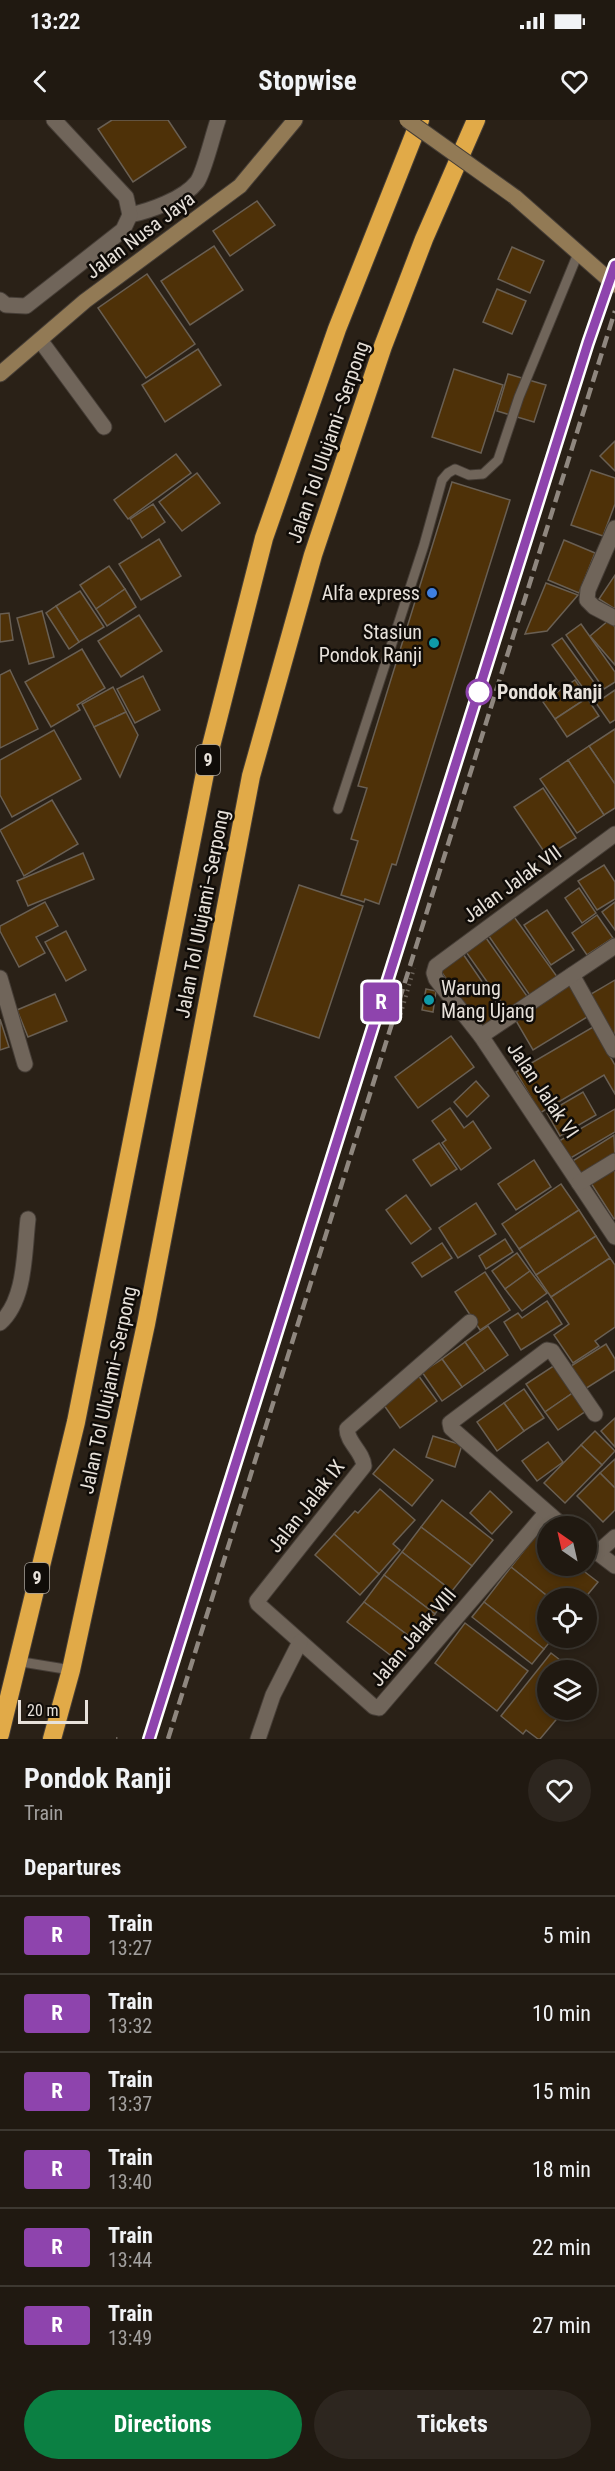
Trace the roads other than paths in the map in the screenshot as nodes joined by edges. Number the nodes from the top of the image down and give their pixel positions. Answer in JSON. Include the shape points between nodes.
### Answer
{"nodes":[{"id":1,"x":54,"y":120,"type":"edge"},
{"id":2,"x":218,"y":120,"type":"edge"},
{"id":3,"x":295,"y":120,"type":"edge"},
{"id":4,"x":407,"y":120,"type":"edge"},
{"id":5,"x":420,"y":120,"type":"edge"},
{"id":6,"x":476,"y":120,"type":"edge"},
{"id":7,"x":130,"y":215,"type":"junction"},
{"id":8,"x":579,"y":251,"type":"junction"},
{"id":9,"x":615,"y":285,"type":"edge"},
{"id":10,"x":0,"y":300,"type":"edge"},
{"id":11,"x":40,"y":340,"type":"junction"},
{"id":12,"x":0,"y":374,"type":"edge"},
{"id":13,"x":105,"y":427,"type":"dead end"},
{"id":14,"x":615,"y":528,"type":"edge"},
{"id":15,"x":615,"y":618,"type":"edge"},
{"id":16,"x":338,"y":808,"type":"dead end"},
{"id":17,"x":615,"y":834,"type":"edge"},
{"id":18,"x":615,"y":946,"type":"edge"},
{"id":19,"x":434,"y":969,"type":"joint"},
{"id":20,"x":572,"y":975,"type":"junction"},
{"id":21,"x":0,"y":978,"type":"edge"},
{"id":22,"x":481,"y":1036,"type":"junction"},
{"id":23,"x":614,"y":1050,"type":"dead end"},
{"id":24,"x":25,"y":1064,"type":"dead end"},
{"id":25,"x":615,"y":1161,"type":"edge"},
{"id":26,"x":579,"y":1183,"type":"junction"},
{"id":27,"x":28,"y":1219,"type":"dead end"},
{"id":28,"x":615,"y":1237,"type":"edge"},
{"id":29,"x":470,"y":1322,"type":"dead end"},
{"id":30,"x":0,"y":1323,"type":"edge"},
{"id":31,"x":595,"y":1414,"type":"dead end"},
{"id":32,"x":546,"y":1513,"type":"junction"},
{"id":33,"x":550,"y":1516,"type":"edge"},
{"id":34,"x":615,"y":1537,"type":"edge"},
{"id":35,"x":597,"y":1546,"type":"edge"},
{"id":36,"x":597,"y":1553,"type":"edge"},
{"id":37,"x":615,"y":1566,"type":"edge"},
{"id":38,"x":300,"y":1642,"type":"junction"},
{"id":39,"x":16,"y":1661,"type":"junction"},
{"id":40,"x":71,"y":1670,"type":"junction"},
{"id":41,"x":0,"y":1734,"type":"edge"},
{"id":42,"x":52,"y":1739,"type":"edge"},
{"id":43,"x":258,"y":1739,"type":"edge"}],
"edges":[{"from":1,"to":7,"type":"street","via":[[126,197]]},
{"from":2,"to":7,"type":"street","via":[[197,182],[151,210]]},
{"from":3,"to":11,"type":"street","name":"Jalan Nusa Jaya","via":[[240,186],[85,301]]},
{"from":4,"to":8,"type":"street","bridge":true,"via":[[515,197]]},
{"from":5,"to":39,"type":"highway","name":"Jalan Tol Ulujami–Serpong","number":"9","via":[[337,329],[264,538],[208,758],[76,1422]]},
{"from":6,"to":40,"type":"highway","name":"Jalan Tol Ulujami–Serpong","via":[[383,346],[313,555],[251,776],[146,1324]]},
{"from":7,"to":10,"type":"street","via":[[123,230],[26,306],[6,305]]},
{"from":8,"to":9,"type":"street"},
{"from":8,"to":16,"type":"lane","via":[[519,397],[498,460],[483,474],[469,475],[455,469],[442,480]]},
{"from":11,"to":12,"type":"street","name":"Jalan Nusa Jaya"},
{"from":11,"to":13,"type":"street"},
{"from":14,"to":15,"type":"street","via":[[587,600]]},
{"from":17,"to":19,"type":"street","name":"Jalan Jalak VII"},
{"from":18,"to":20,"type":"street"},
{"from":19,"to":22,"type":"street","name":"Jalan Jalak VI","via":[[436,979]]},
{"from":20,"to":22,"type":"street"},
{"from":20,"to":23,"type":"street"},
{"from":21,"to":24,"type":"street"},
{"from":22,"to":26,"type":"street","name":"Jalan Jalak VI"},
{"from":25,"to":26,"type":"street"},
{"from":26,"to":28,"type":"street","name":"Jalan Jalak VI"},
{"from":27,"to":30,"type":"street","via":[[21,1282],[10,1314]]},
{"from":29,"to":38,"type":"street","name":"Jalan Jalak IX","via":[[347,1429],[364,1466],[257,1601]]},
{"from":31,"to":32,"type":"street","via":[[552,1351],[547,1350],[450,1423]]},
{"from":32,"to":33,"type":"street"},
{"from":32,"to":38,"type":"street","name":"Jalan Jalak VIII","via":[[380,1708],[374,1707]]},
{"from":34,"to":35,"type":"street"},
{"from":36,"to":37,"type":"street"},
{"from":38,"to":43,"type":"street","via":[[273,1695]]},
{"from":39,"to":40,"type":"lane"},
{"from":39,"to":41,"type":"highway","name":"Jalan Tol Ulujami–Serpong","number":"9"},
{"from":40,"to":42,"type":"highway","name":"Jalan Tol Ulujami–Serpong"}]}
